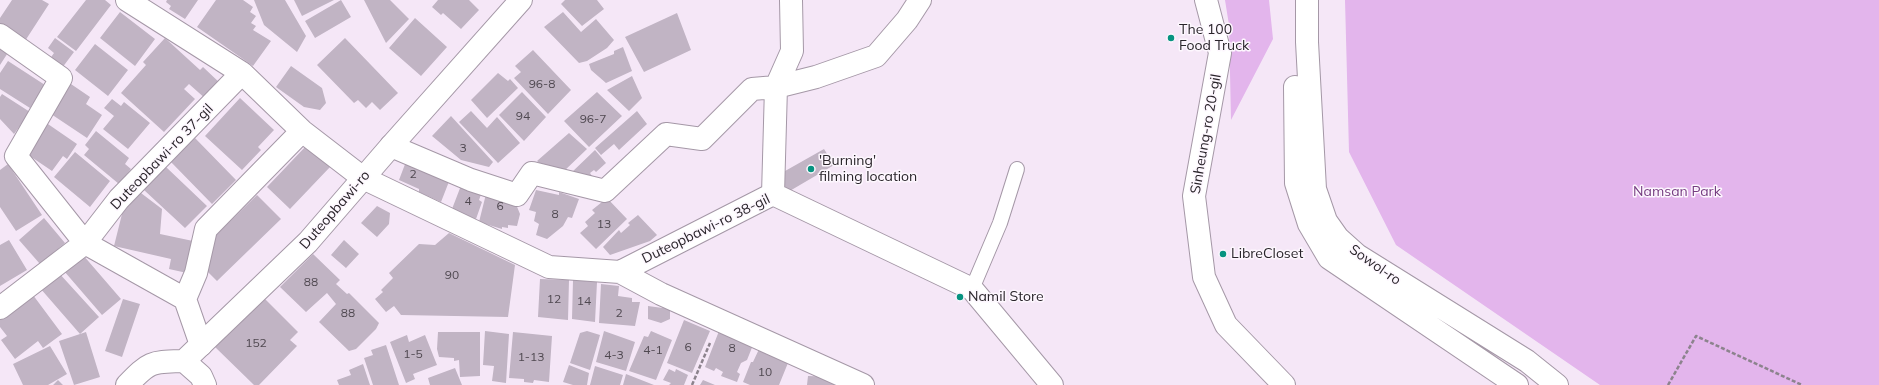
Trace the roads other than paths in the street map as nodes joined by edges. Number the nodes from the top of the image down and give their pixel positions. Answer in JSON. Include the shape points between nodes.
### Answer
{"nodes":[{"id":1,"x":521,"y":0,"type":"edge"},
{"id":2,"x":791,"y":0,"type":"edge"},
{"id":3,"x":920,"y":0,"type":"edge"},
{"id":4,"x":1206,"y":0,"type":"edge"},
{"id":5,"x":1294,"y":0,"type":"edge"},
{"id":6,"x":1308,"y":0,"type":"edge"},
{"id":7,"x":141,"y":4,"type":"edge"},
{"id":8,"x":0,"y":34,"type":"edge"},
{"id":9,"x":242,"y":73,"type":"junction"},
{"id":10,"x":776,"y":87,"type":"junction"},
{"id":11,"x":302,"y":131,"type":"junction"},
{"id":12,"x":391,"y":146,"type":"junction"},
{"id":13,"x":8,"y":158,"type":"edge"},
{"id":14,"x":1017,"y":169,"type":"dead end"},
{"id":15,"x":363,"y":178,"type":"junction"},
{"id":16,"x":773,"y":194,"type":"junction"},
{"id":17,"x":85,"y":243,"type":"junction"},
{"id":18,"x":620,"y":272,"type":"junction"},
{"id":19,"x":972,"y":288,"type":"junction"},
{"id":20,"x":185,"y":299,"type":"junction"},
{"id":21,"x":0,"y":308,"type":"edge"},
{"id":22,"x":202,"y":345,"type":"junction"},
{"id":23,"x":184,"y":361,"type":"junction"},
{"id":24,"x":127,"y":385,"type":"edge"},
{"id":25,"x":206,"y":385,"type":"edge"},
{"id":26,"x":863,"y":385,"type":"edge"},
{"id":27,"x":1052,"y":385,"type":"edge"},
{"id":28,"x":1284,"y":385,"type":"edge"},
{"id":29,"x":1517,"y":385,"type":"edge"},
{"id":30,"x":1557,"y":385,"type":"edge"}],
"edges":[{"from":1,"to":12,"type":"street","name":"Duteopbawi-ro"},
{"from":2,"to":10,"type":"street","via":[[792,51]]},
{"from":3,"to":10,"type":"street","via":[[908,20],[876,56],[816,78]]},
{"from":4,"to":28,"type":"street","name":"Sinheung-ro 20-gil","via":[[1220,54],[1194,196],[1204,277],[1226,324]]},
{"from":5,"to":29,"type":"street","name":"Sowol-ro","via":[[1296,183],[1309,224],[1329,258]]},
{"from":6,"to":30,"type":"street","name":"Sowol-ro","via":[[1307,42],[1313,167],[1315,189],[1326,221],[1338,238],[1357,255],[1527,361]]},
{"from":7,"to":9,"type":"street"},
{"from":8,"to":13,"type":"street","via":[[60,78]]},
{"from":9,"to":11,"type":"street"},
{"from":9,"to":17,"type":"street","name":"Duteopbawi-ro 37-gil","via":[[119,199]]},
{"from":10,"to":12,"type":"street","via":[[752,90],[702,139],[666,134],[605,191],[532,173],[518,195],[471,180]]},
{"from":10,"to":16,"type":"street"},
{"from":11,"to":15,"type":"street"},
{"from":11,"to":20,"type":"street","via":[[206,229],[196,272]]},
{"from":12,"to":15,"type":"street","name":"Duteopbawi-ro"},
{"from":13,"to":17,"type":"street"},
{"from":14,"to":19,"type":"lane","via":[[1000,223]]},
{"from":15,"to":18,"type":"street","via":[[549,267]]},
{"from":15,"to":22,"type":"street","name":"Duteopbawi-ro","via":[[308,242]]},
{"from":16,"to":18,"type":"street","name":"Duteopbawi-ro 38-gil"},
{"from":16,"to":19,"type":"street","name":"Duteopbawi-ro 38-gil"},
{"from":17,"to":20,"type":"street"},
{"from":17,"to":21,"type":"street","name":"Duteopbawi-ro 37-gil"},
{"from":18,"to":26,"type":"street","via":[[661,294]]},
{"from":19,"to":27,"type":"street","name":"Duteopbawi-ro 38-gil"},
{"from":20,"to":22,"type":"street"},
{"from":22,"to":23,"type":"street","name":"Duteopbawi-ro"},
{"from":23,"to":24,"type":"street","via":[[155,362],[144,367]]},
{"from":23,"to":25,"type":"street","via":[[201,376]]}]}
